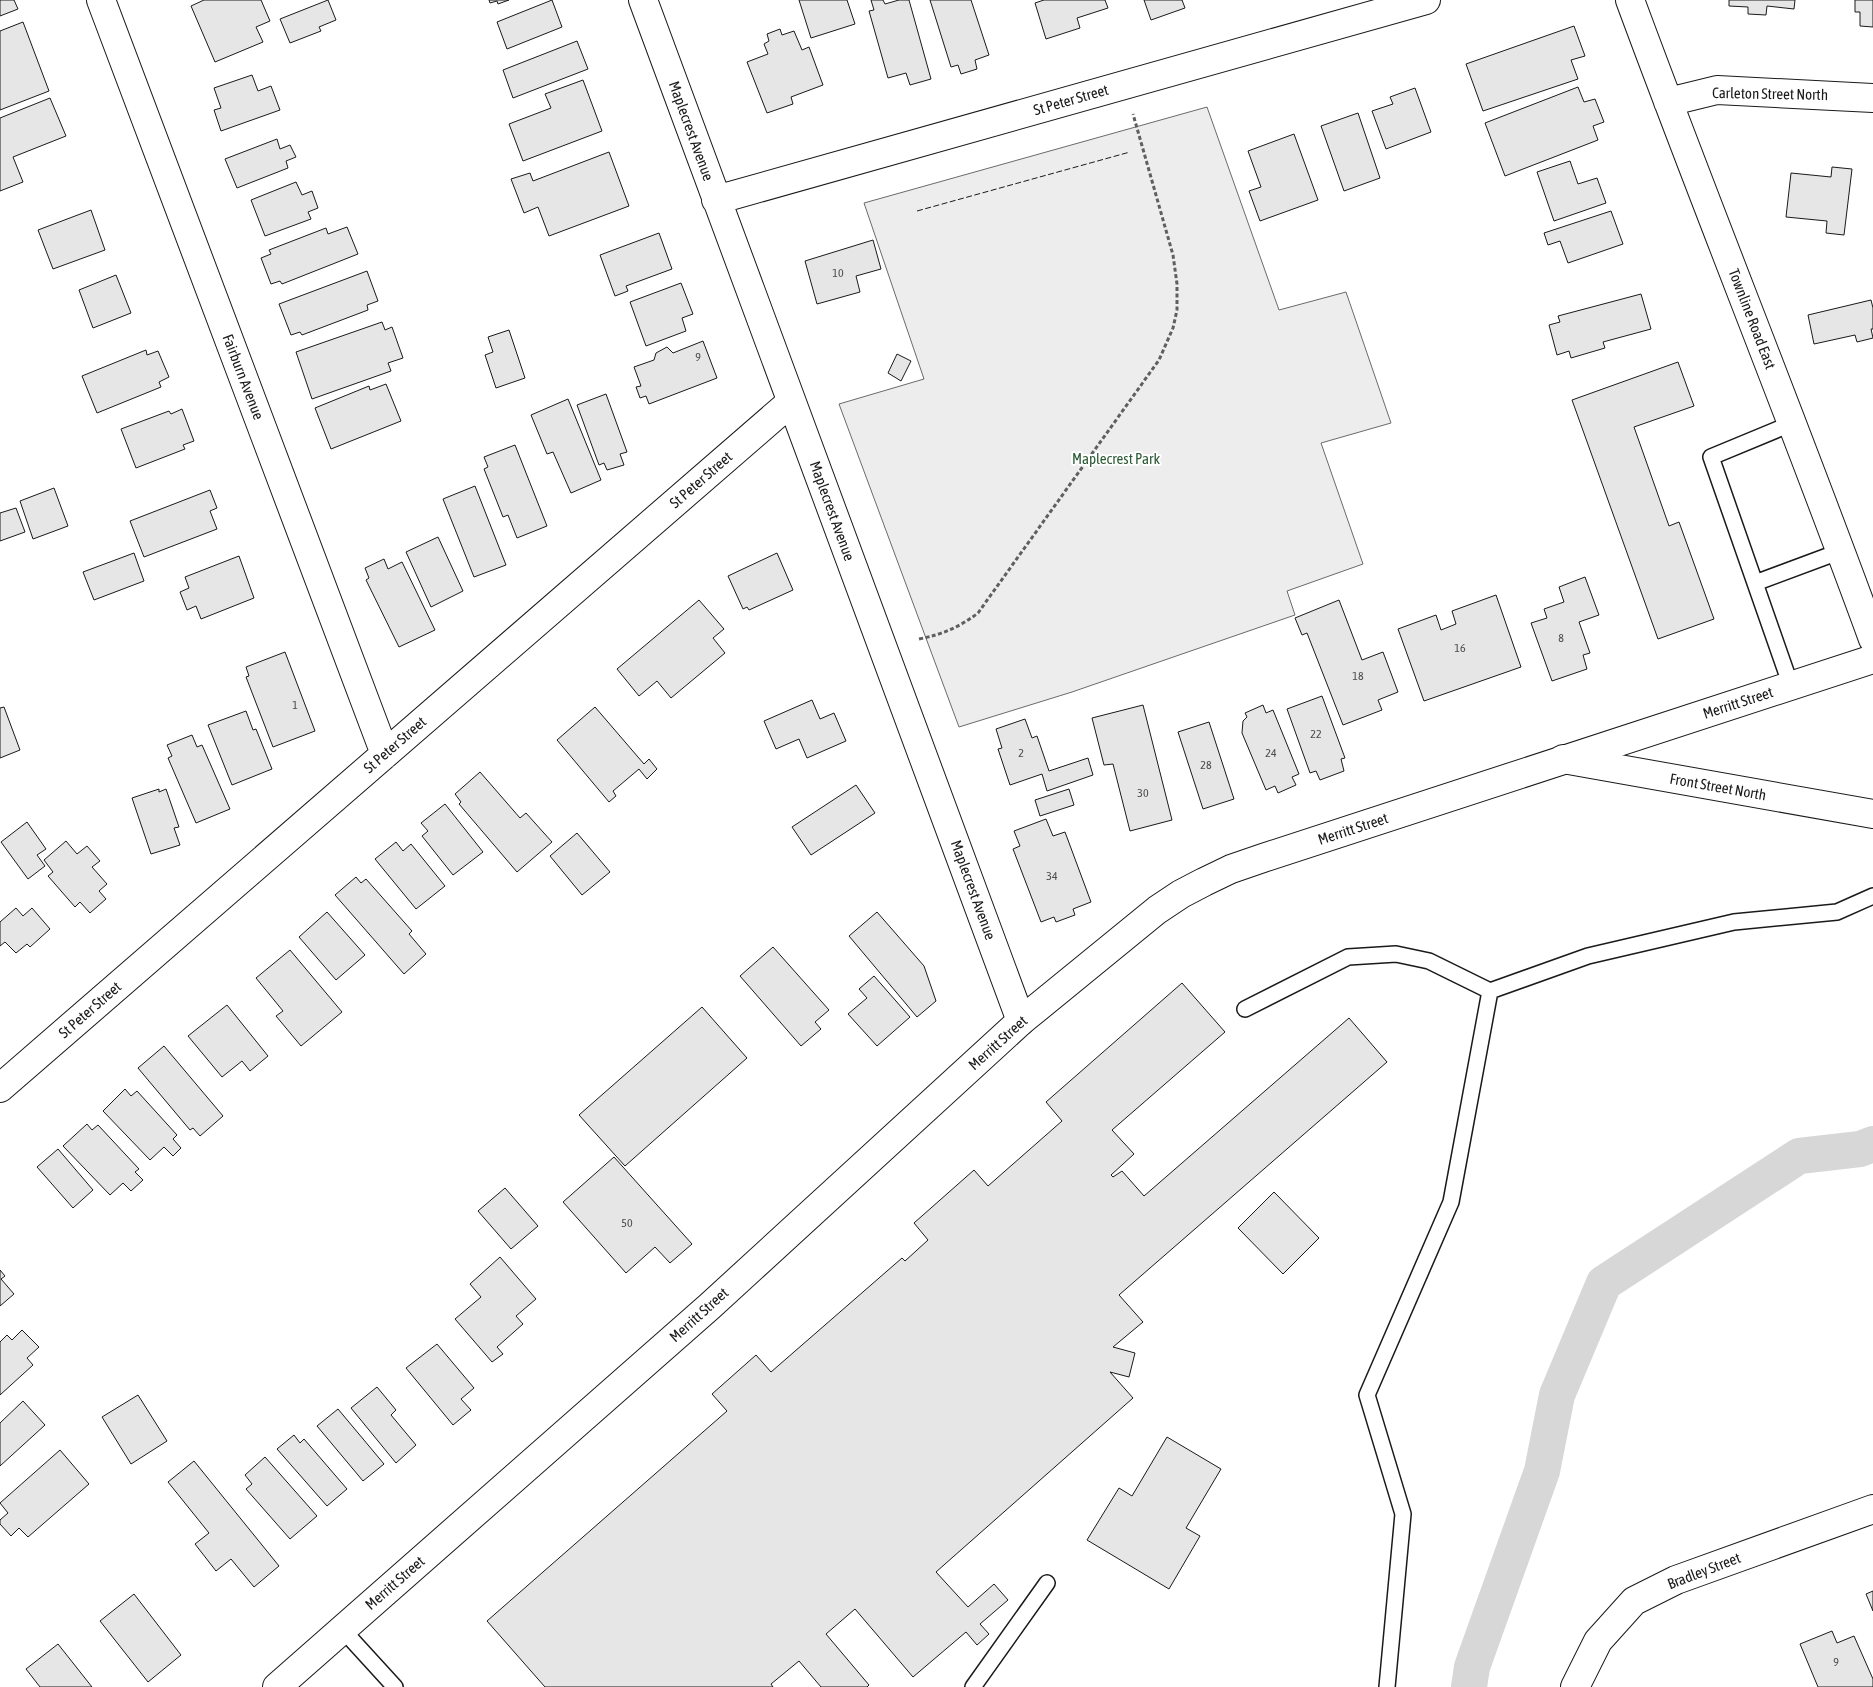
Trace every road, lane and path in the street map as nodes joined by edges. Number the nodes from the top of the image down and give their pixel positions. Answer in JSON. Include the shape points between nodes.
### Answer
{"nodes":[{"id":1,"x":101,"y":0,"type":"edge"},
{"id":2,"x":643,"y":0,"type":"edge"},
{"id":3,"x":1426,"y":0,"type":"edge"},
{"id":4,"x":1630,"y":0,"type":"edge"},
{"id":5,"x":1125,"y":84,"type":"junction"},
{"id":6,"x":1873,"y":98,"type":"edge"},
{"id":7,"x":1668,"y":102,"type":"junction"},
{"id":8,"x":716,"y":200,"type":"junction"},
{"id":9,"x":791,"y":402,"type":"junction"},
{"id":10,"x":1793,"y":423,"type":"junction"},
{"id":11,"x":1841,"y":551,"type":"junction"},
{"id":12,"x":1755,"y":583,"type":"junction"},
{"id":13,"x":919,"y":639,"type":"dead end"},
{"id":14,"x":1873,"y":639,"type":"edge"},
{"id":15,"x":1873,"y":659,"type":"edge"},
{"id":16,"x":1791,"y":686,"type":"junction"},
{"id":17,"x":385,"y":754,"type":"junction"},
{"id":18,"x":1563,"y":759,"type":"junction"},
{"id":19,"x":1873,"y":814,"type":"edge"},
{"id":20,"x":1873,"y":896,"type":"edge"},
{"id":21,"x":1490,"y":992,"type":"junction"},
{"id":22,"x":1245,"y":1009,"type":"dead end"},
{"id":23,"x":1021,"y":1022,"type":"junction"},
{"id":24,"x":0,"y":1088,"type":"edge"},
{"id":25,"x":1873,"y":1509,"type":"edge"},
{"id":26,"x":1047,"y":1583,"type":"dead end"},
{"id":27,"x":342,"y":1629,"type":"junction"},
{"id":28,"x":277,"y":1687,"type":"edge"},
{"id":29,"x":395,"y":1687,"type":"edge"},
{"id":30,"x":973,"y":1687,"type":"edge"},
{"id":31,"x":1387,"y":1687,"type":"edge"},
{"id":32,"x":1575,"y":1687,"type":"edge"}],
"edges":[{"from":1,"to":17,"type":"street","name":"Fairburn Avenue"},
{"from":2,"to":8,"type":"street","name":"Maplecrest Avenue"},
{"from":3,"to":5,"type":"street","name":"St Peter Street"},
{"from":4,"to":7,"type":"street","name":"Townline Road East"},
{"from":5,"to":8,"type":"street","name":"St Peter Street"},
{"from":5,"to":13,"type":"path","via":[[1173,255],[1177,310],[1169,341],[1159,360],[978,613],[944,633]]},
{"from":6,"to":7,"type":"street","name":"Carleton Street North","via":[[1717,90]]},
{"from":7,"to":10,"type":"street","name":"Townline Road East"},
{"from":8,"to":9,"type":"street","name":"Maplecrest Avenue"},
{"from":9,"to":17,"type":"street","name":"St Peter Street"},
{"from":9,"to":23,"type":"street","name":"Maplecrest Avenue"},
{"from":10,"to":11,"type":"street","name":"Townline Road East"},
{"from":10,"to":12,"type":"lane","via":[[1711,456]]},
{"from":11,"to":12,"type":"lane"},
{"from":11,"to":14,"type":"street","name":"Townline Road East"},
{"from":12,"to":16,"type":"lane"},
{"from":15,"to":16,"type":"street","name":"Merritt Street"},
{"from":16,"to":18,"type":"street","name":"Merritt Street"},
{"from":17,"to":24,"type":"street","name":"St Peter Street"},
{"from":18,"to":19,"type":"street","name":"Front Street North"},
{"from":18,"to":23,"type":"street","name":"Merritt Street","via":[[1263,858],[1204,882],[1181,894],[1129,932]]},
{"from":20,"to":21,"type":"lane","via":[[1837,912],[1734,922],[1588,956]]},
{"from":21,"to":22,"type":"lane","via":[[1428,961],[1396,954],[1348,957]]},
{"from":21,"to":31,"type":"lane","via":[[1451,1202],[1367,1396],[1403,1514]]},
{"from":23,"to":27,"type":"street","name":"Merritt Street","via":[[710,1306]]},
{"from":25,"to":32,"type":"street","name":"Bradley Street","via":[[1676,1580],[1634,1602],[1598,1641]]},
{"from":26,"to":30,"type":"lane"},
{"from":27,"to":28,"type":"street","name":"Merritt Street"},
{"from":27,"to":29,"type":"lane"}]}
